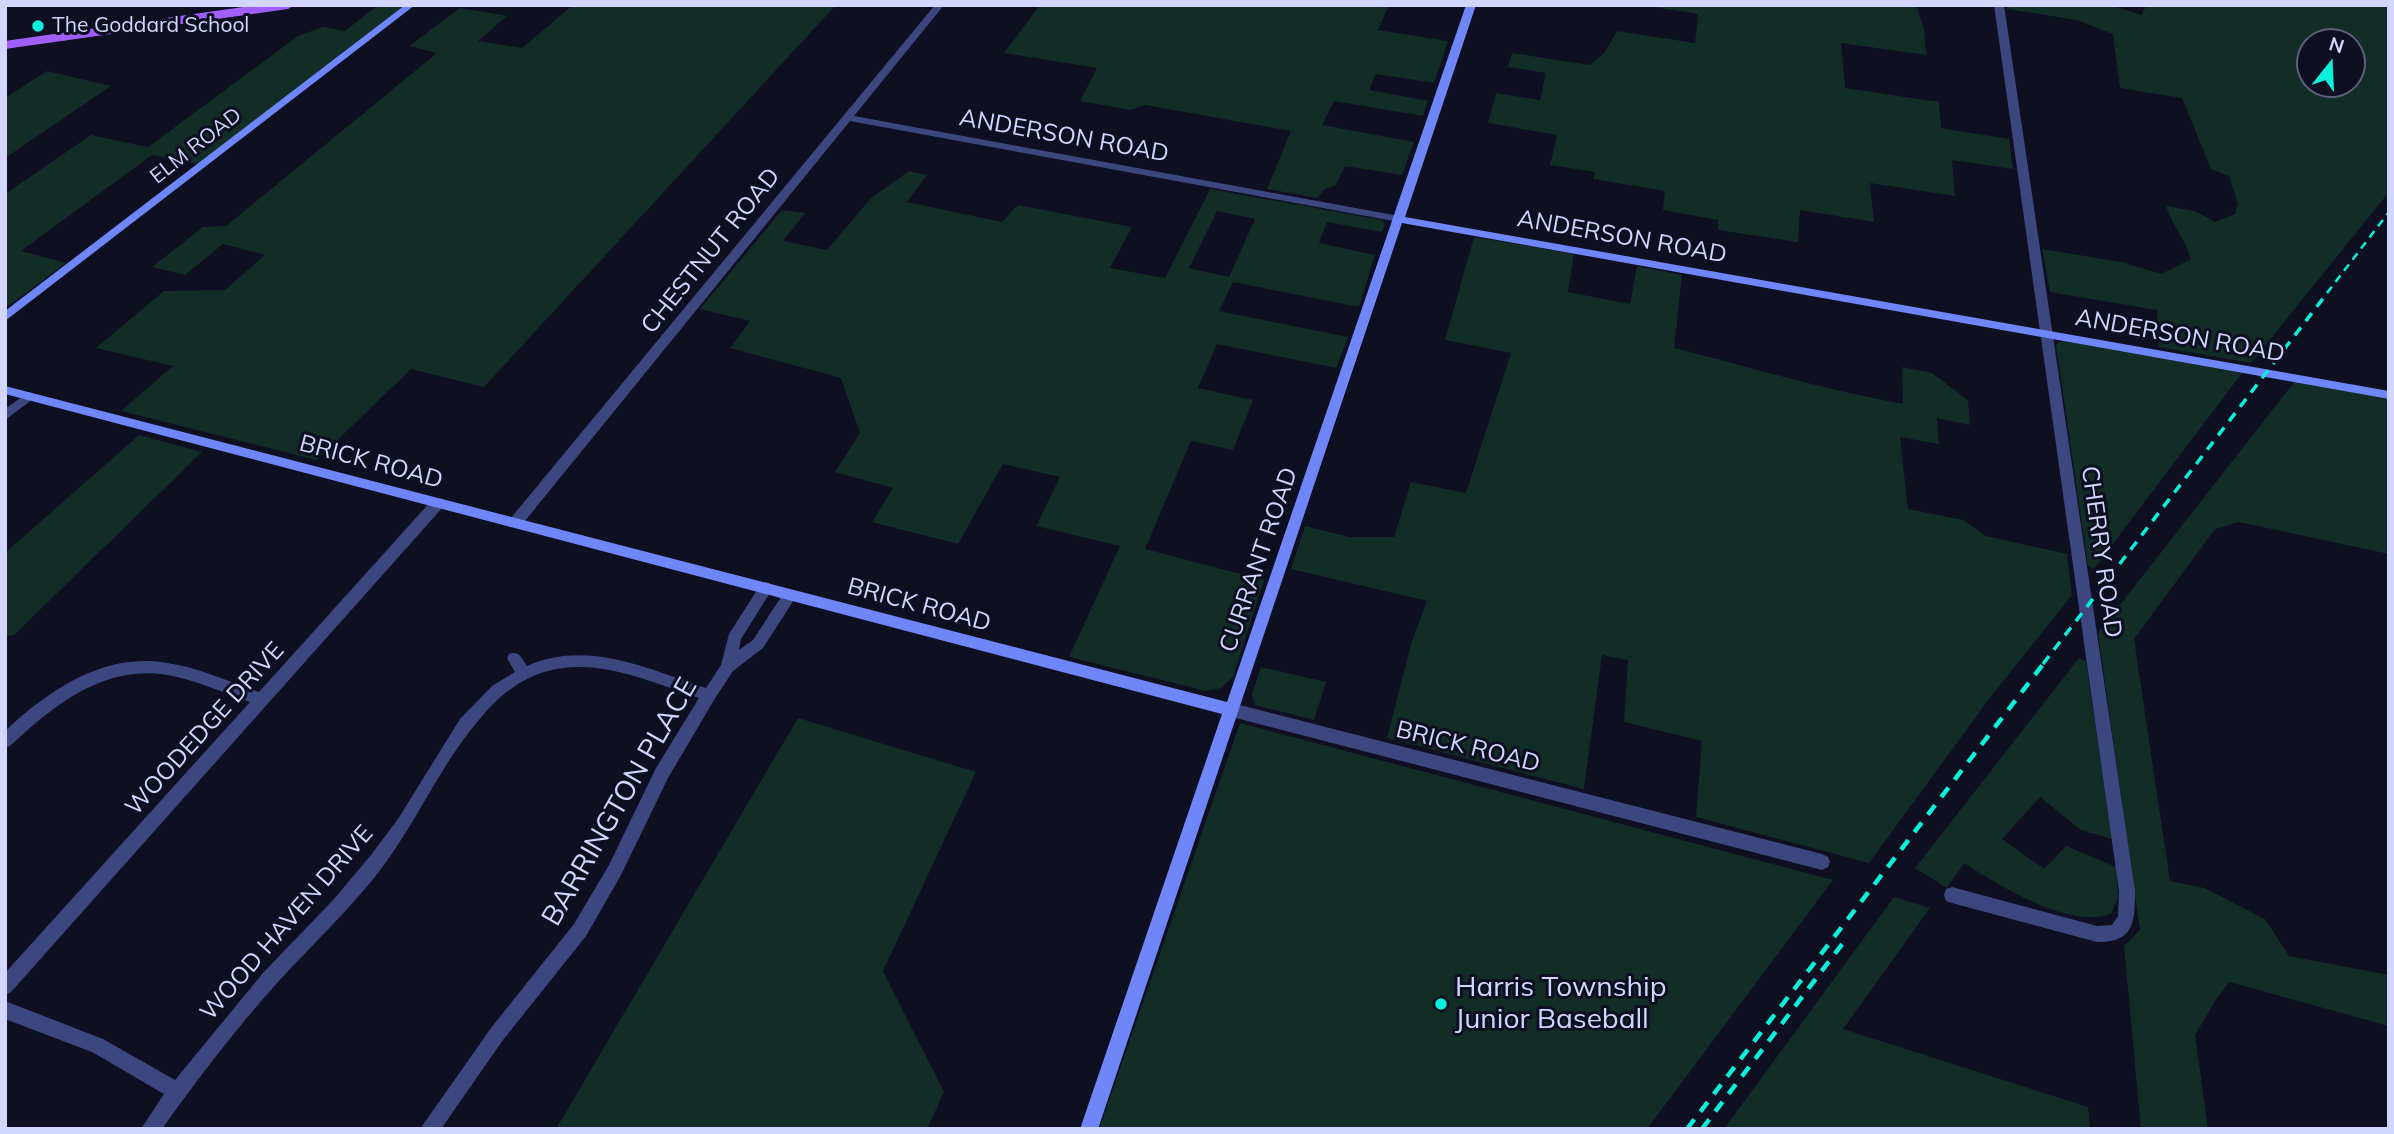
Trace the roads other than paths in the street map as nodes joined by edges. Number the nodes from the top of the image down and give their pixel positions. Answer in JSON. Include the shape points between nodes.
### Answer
{"nodes":[{"id":1,"x":288,"y":5,"type":"edge"},
{"id":2,"x":411,"y":5,"type":"edge"},
{"id":3,"x":940,"y":5,"type":"edge"},
{"id":4,"x":1471,"y":5,"type":"edge"},
{"id":5,"x":1999,"y":5,"type":"edge"},
{"id":6,"x":5,"y":45,"type":"edge"},
{"id":7,"x":848,"y":118,"type":"junction"},
{"id":8,"x":1399,"y":219,"type":"junction"},
{"id":9,"x":5,"y":317,"type":"edge"},
{"id":10,"x":2047,"y":334,"type":"junction"},
{"id":11,"x":5,"y":390,"type":"edge"},
{"id":12,"x":2389,"y":395,"type":"edge"},
{"id":13,"x":29,"y":396,"type":"junction"},
{"id":14,"x":5,"y":416,"type":"edge"},
{"id":15,"x":438,"y":503,"type":"junction"},
{"id":16,"x":515,"y":523,"type":"junction"},
{"id":17,"x":766,"y":589,"type":"junction"},
{"id":18,"x":789,"y":594,"type":"junction"},
{"id":19,"x":514,"y":658,"type":"dead end"},
{"id":20,"x":728,"y":667,"type":"junction"},
{"id":21,"x":524,"y":674,"type":"junction"},
{"id":22,"x":709,"y":695,"type":"junction"},
{"id":23,"x":262,"y":699,"type":"junction"},
{"id":24,"x":1233,"y":710,"type":"junction"},
{"id":25,"x":5,"y":741,"type":"edge"},
{"id":26,"x":1822,"y":862,"type":"dead end"},
{"id":27,"x":1952,"y":895,"type":"dead end"},
{"id":28,"x":5,"y":986,"type":"edge"},
{"id":29,"x":5,"y":1010,"type":"edge"},
{"id":30,"x":177,"y":1091,"type":"junction"},
{"id":31,"x":150,"y":1129,"type":"edge"},
{"id":32,"x":429,"y":1129,"type":"edge"},
{"id":33,"x":1089,"y":1129,"type":"edge"}],
"edges":[{"from":1,"to":6,"type":"main road"},
{"from":2,"to":9,"type":"street","name":"ELM ROAD"},
{"from":3,"to":7,"type":"street","name":"CHESTNUT ROAD"},
{"from":4,"to":8,"type":"street","name":"CURRANT ROAD"},
{"from":5,"to":10,"type":"street","name":"CHERRY ROAD"},
{"from":7,"to":8,"type":"street","name":"ANDERSON ROAD"},
{"from":7,"to":16,"type":"street","name":"CHESTNUT ROAD"},
{"from":8,"to":10,"type":"street","name":"ANDERSON ROAD"},
{"from":8,"to":24,"type":"street","name":"CURRANT ROAD"},
{"from":10,"to":12,"type":"street","name":"ANDERSON ROAD"},
{"from":10,"to":27,"type":"street","name":"CHERRY ROAD","via":[[2127,891],[2126,922],[2112,934],[2097,934]]},
{"from":11,"to":13,"type":"street","name":"BRICK ROAD"},
{"from":13,"to":14,"type":"street"},
{"from":13,"to":15,"type":"street","name":"BRICK ROAD"},
{"from":15,"to":16,"type":"street","name":"BRICK ROAD"},
{"from":15,"to":23,"type":"street","name":"WOODEDGE DRIVE"},
{"from":16,"to":17,"type":"street","name":"BRICK ROAD"},
{"from":17,"to":18,"type":"street","name":"BRICK ROAD"},
{"from":17,"to":20,"type":"street","name":"BARRINGTON PLACE","via":[[734,638]]},
{"from":18,"to":20,"type":"street","name":"BARRINGTON PLACE","via":[[758,644]]},
{"from":18,"to":24,"type":"street","name":"BRICK ROAD"},
{"from":19,"to":21,"type":"street"},
{"from":20,"to":22,"type":"street","name":"BARRINGTON PLACE"},
{"from":21,"to":22,"type":"street","name":"WOOD HAVEN DRIVE","via":[[588,659]]},
{"from":21,"to":30,"type":"street","name":"WOOD HAVEN DRIVE","via":[[497,690],[468,718],[388,847],[237,1016]]},
{"from":22,"to":32,"type":"street","name":"BARRINGTON PLACE","via":[[662,773],[586,922],[476,1061]]},
{"from":23,"to":25,"type":"street","via":[[169,669],[117,669],[59,695]]},
{"from":23,"to":28,"type":"street","name":"WOODEDGE DRIVE"},
{"from":24,"to":26,"type":"street","name":"BRICK ROAD"},
{"from":24,"to":33,"type":"street","name":"CURRANT ROAD"},
{"from":29,"to":30,"type":"street","via":[[97,1045]]},
{"from":30,"to":31,"type":"street","name":"WOOD HAVEN DRIVE"}]}
